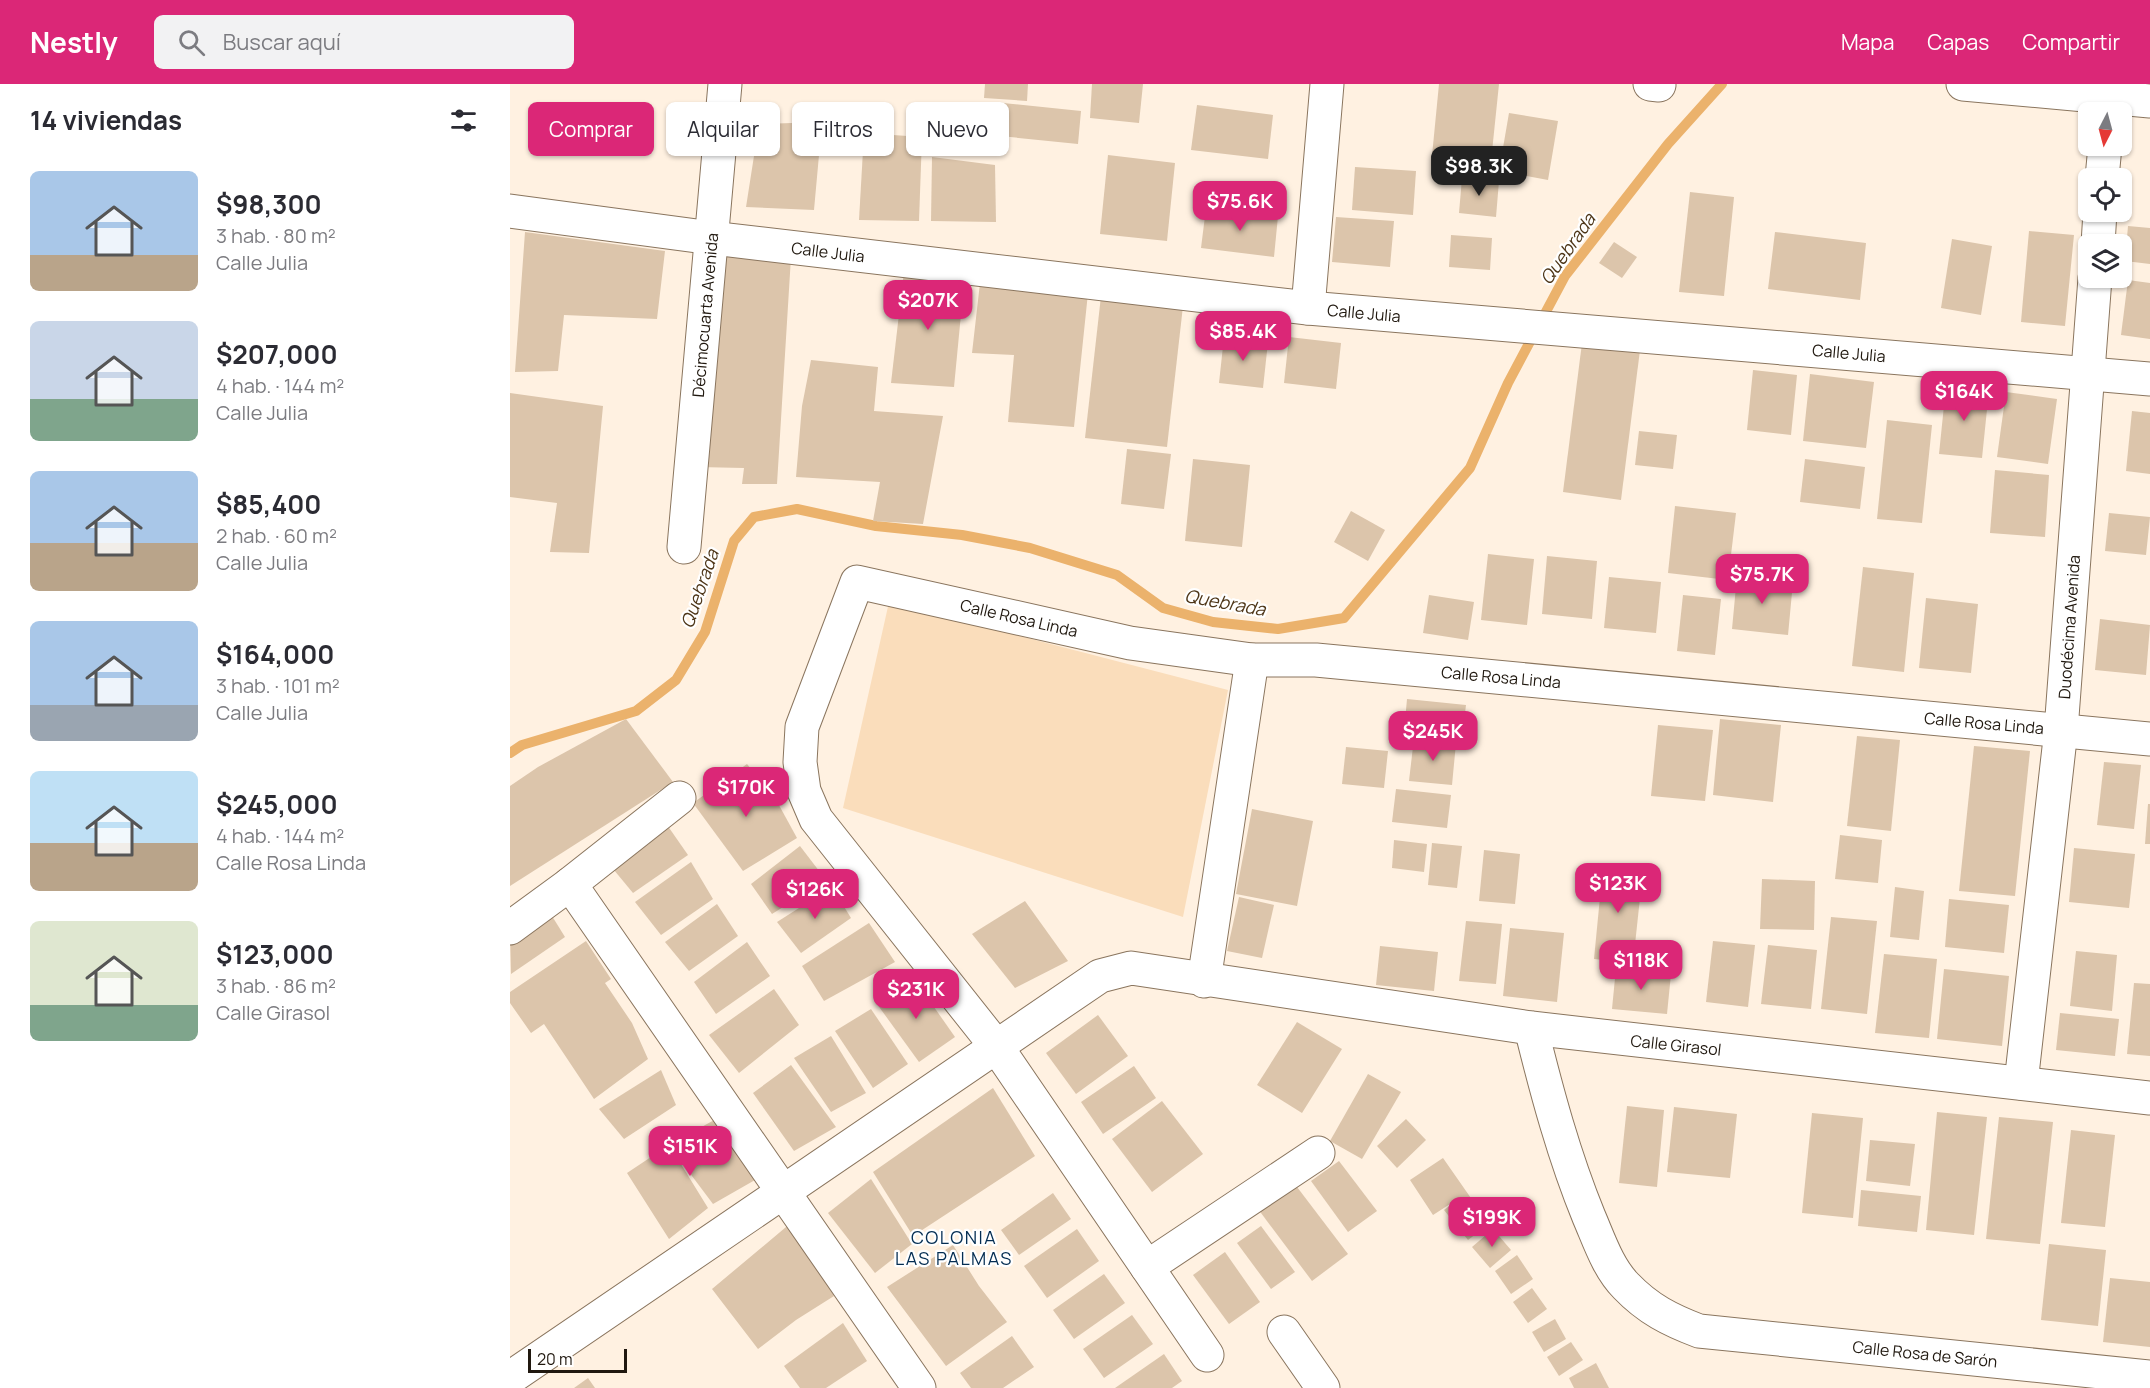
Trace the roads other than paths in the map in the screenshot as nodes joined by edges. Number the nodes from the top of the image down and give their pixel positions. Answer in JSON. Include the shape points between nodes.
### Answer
{"nodes":[{"id":1,"x":725,"y":84,"type":"edge"},
{"id":2,"x":1327,"y":84,"type":"edge"},
{"id":3,"x":1963,"y":84,"type":"edge"},
{"id":4,"x":2108,"y":98,"type":"edge"},
{"id":5,"x":2150,"y":101,"type":"edge"},
{"id":6,"x":510,"y":211,"type":"edge"},
{"id":7,"x":712,"y":238,"type":"junction"},
{"id":8,"x":2094,"y":288,"type":"edge"},
{"id":9,"x":1308,"y":308,"type":"junction"},
{"id":10,"x":2088,"y":373,"type":"junction"},
{"id":11,"x":2150,"y":379,"type":"edge"},
{"id":12,"x":684,"y":547,"type":"dead end"},
{"id":13,"x":1252,"y":660,"type":"junction"},
{"id":14,"x":2061,"y":730,"type":"junction"},
{"id":15,"x":2150,"y":739,"type":"edge"},
{"id":16,"x":680,"y":798,"type":"dead end"},
{"id":17,"x":570,"y":884,"type":"junction"},
{"id":18,"x":510,"y":928,"type":"edge"},
{"id":19,"x":1204,"y":981,"type":"junction"},
{"id":20,"x":1531,"y":1028,"type":"junction"},
{"id":21,"x":996,"y":1046,"type":"junction"},
{"id":22,"x":2020,"y":1083,"type":"junction"},
{"id":23,"x":2150,"y":1098,"type":"edge"},
{"id":24,"x":1318,"y":1153,"type":"dead end"},
{"id":25,"x":783,"y":1191,"type":"junction"},
{"id":26,"x":1147,"y":1267,"type":"junction"},
{"id":27,"x":1284,"y":1332,"type":"dead end"},
{"id":28,"x":1207,"y":1355,"type":"dead end"},
{"id":29,"x":2150,"y":1377,"type":"edge"},
{"id":30,"x":510,"y":1378,"type":"edge"},
{"id":31,"x":919,"y":1388,"type":"edge"},
{"id":32,"x":1323,"y":1388,"type":"edge"}],
"edges":[{"from":1,"to":7,"type":"street","name":"Décimocuarta Avenida"},
{"from":2,"to":9,"type":"street"},
{"from":3,"to":4,"type":"street"},
{"from":4,"to":5,"type":"street"},
{"from":6,"to":7,"type":"street","name":"Calle Julia"},
{"from":7,"to":9,"type":"street","name":"Calle Julia"},
{"from":7,"to":12,"type":"street","name":"Décimocuarta Avenida"},
{"from":8,"to":10,"type":"street","name":"Duodécima Avenida"},
{"from":9,"to":10,"type":"street","name":"Calle Julia"},
{"from":10,"to":11,"type":"street","name":"Calle Julia"},
{"from":10,"to":14,"type":"street","name":"Duodécima Avenida"},
{"from":13,"to":14,"type":"street","name":"Calle Rosa Linda","via":[[1316,660]]},
{"from":13,"to":19,"type":"street"},
{"from":13,"to":21,"type":"street","name":"Calle Rosa Linda","via":[[1131,643],[857,582],[802,727],[800,762],[804,791],[816,819]]},
{"from":14,"to":15,"type":"street","name":"Calle Rosa Linda"},
{"from":14,"to":22,"type":"street","name":"Duodécima Avenida"},
{"from":16,"to":17,"type":"street"},
{"from":17,"to":18,"type":"street"},
{"from":17,"to":25,"type":"street"},
{"from":19,"to":20,"type":"street","name":"Calle Girasol"},
{"from":19,"to":21,"type":"street","name":"Calle Girasol","via":[[1131,968],[1100,976]]},
{"from":20,"to":22,"type":"street","name":"Calle Girasol"},
{"from":20,"to":29,"type":"street","name":"Calle Rosa de Sarón","via":[[1560,1138],[1603,1251],[1624,1285],[1663,1318],[1699,1331]]},
{"from":21,"to":25,"type":"street","name":"Calle Girasol"},
{"from":21,"to":26,"type":"street"},
{"from":22,"to":23,"type":"street","name":"Calle Girasol"},
{"from":24,"to":26,"type":"street"},
{"from":25,"to":30,"type":"street","name":"Calle Girasol"},
{"from":25,"to":31,"type":"street"},
{"from":26,"to":28,"type":"street"},
{"from":27,"to":32,"type":"street"}]}
